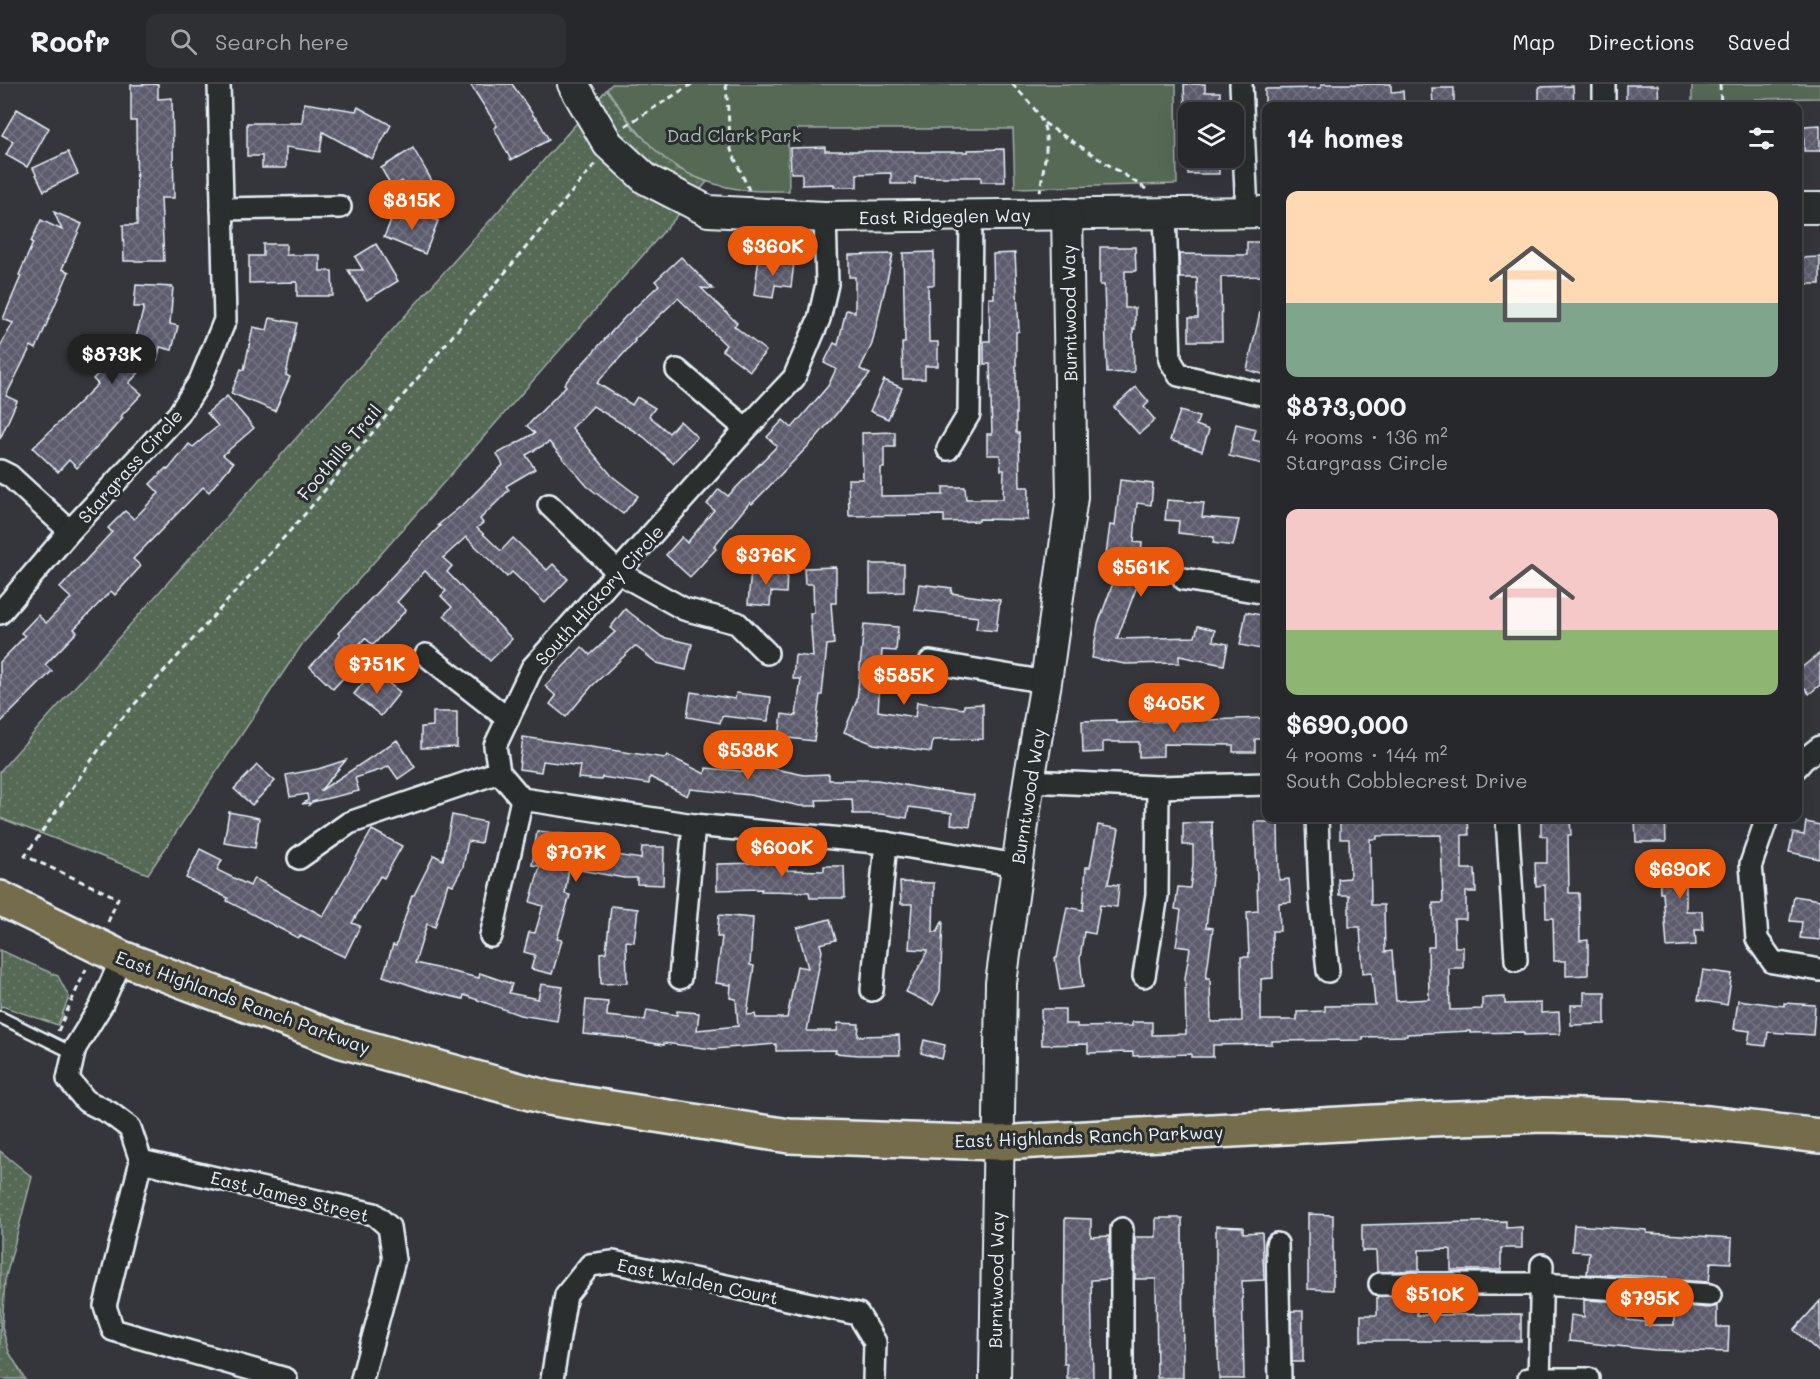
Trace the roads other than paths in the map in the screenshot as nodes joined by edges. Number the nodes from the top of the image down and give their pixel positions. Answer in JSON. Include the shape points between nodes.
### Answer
{"nodes":[{"id":1,"x":219,"y":84,"type":"edge"},
{"id":2,"x":573,"y":84,"type":"edge"},
{"id":3,"x":1241,"y":84,"type":"edge"},
{"id":4,"x":1604,"y":84,"type":"edge"},
{"id":5,"x":1604,"y":102,"type":"edge"},
{"id":6,"x":340,"y":207,"type":"dead end"},
{"id":7,"x":1802,"y":208,"type":"edge"},
{"id":8,"x":1820,"y":208,"type":"edge"},
{"id":9,"x":222,"y":209,"type":"junction"},
{"id":10,"x":1256,"y":212,"type":"edge"},
{"id":11,"x":1165,"y":213,"type":"junction"},
{"id":12,"x":1067,"y":214,"type":"junction"},
{"id":13,"x":971,"y":215,"type":"junction"},
{"id":14,"x":825,"y":217,"type":"junction"},
{"id":15,"x":677,"y":370,"type":"dead end"},
{"id":16,"x":1262,"y":394,"type":"edge"},
{"id":17,"x":746,"y":429,"type":"junction"},
{"id":18,"x":948,"y":449,"type":"dead end"},
{"id":19,"x":0,"y":471,"type":"edge"},
{"id":20,"x":549,"y":505,"type":"dead end"},
{"id":21,"x":70,"y":531,"type":"junction"},
{"id":22,"x":619,"y":573,"type":"junction"},
{"id":23,"x":1184,"y":579,"type":"dead end"},
{"id":24,"x":1262,"y":591,"type":"edge"},
{"id":25,"x":0,"y":613,"type":"edge"},
{"id":26,"x":767,"y":653,"type":"dead end"},
{"id":27,"x":426,"y":655,"type":"dead end"},
{"id":28,"x":930,"y":662,"type":"dead end"},
{"id":29,"x":1046,"y":682,"type":"junction"},
{"id":30,"x":508,"y":719,"type":"junction"},
{"id":31,"x":1820,"y":747,"type":"edge"},
{"id":32,"x":1802,"y":760,"type":"edge"},
{"id":33,"x":499,"y":772,"type":"junction"},
{"id":34,"x":1029,"y":781,"type":"junction"},
{"id":35,"x":1262,"y":784,"type":"edge"},
{"id":36,"x":1158,"y":787,"type":"junction"},
{"id":37,"x":522,"y":800,"type":"junction"},
{"id":38,"x":1317,"y":822,"type":"edge"},
{"id":39,"x":1507,"y":822,"type":"edge"},
{"id":40,"x":1766,"y":822,"type":"edge"},
{"id":41,"x":694,"y":825,"type":"junction"},
{"id":42,"x":886,"y":843,"type":"junction"},
{"id":43,"x":299,"y":858,"type":"dead end"},
{"id":44,"x":1017,"y":865,"type":"junction"},
{"id":45,"x":0,"y":898,"type":"edge"},
{"id":46,"x":491,"y":936,"type":"dead end"},
{"id":47,"x":122,"y":958,"type":"junction"},
{"id":48,"x":1516,"y":960,"type":"dead end"},
{"id":49,"x":1820,"y":970,"type":"edge"},
{"id":50,"x":1328,"y":971,"type":"dead end"},
{"id":51,"x":1144,"y":975,"type":"dead end"},
{"id":52,"x":680,"y":978,"type":"dead end"},
{"id":53,"x":872,"y":990,"type":"dead end"},
{"id":54,"x":0,"y":1017,"type":"edge"},
{"id":55,"x":73,"y":1053,"type":"junction"},
{"id":56,"x":1820,"y":1136,"type":"edge"},
{"id":57,"x":998,"y":1143,"type":"junction"},
{"id":58,"x":141,"y":1161,"type":"junction"},
{"id":59,"x":1122,"y":1229,"type":"dead end"},
{"id":60,"x":1277,"y":1244,"type":"dead end"},
{"id":61,"x":1542,"y":1274,"type":"junction"},
{"id":62,"x":1380,"y":1284,"type":"dead end"},
{"id":63,"x":1710,"y":1295,"type":"dead end"},
{"id":64,"x":286,"y":1379,"type":"edge"},
{"id":65,"x":362,"y":1379,"type":"edge"},
{"id":66,"x":552,"y":1379,"type":"edge"},
{"id":67,"x":874,"y":1379,"type":"edge"},
{"id":68,"x":995,"y":1379,"type":"edge"},
{"id":69,"x":1122,"y":1379,"type":"edge"},
{"id":70,"x":1280,"y":1379,"type":"edge"},
{"id":71,"x":1529,"y":1379,"type":"edge"},
{"id":72,"x":1539,"y":1379,"type":"edge"},
{"id":73,"x":1588,"y":1379,"type":"edge"}],
"edges":[{"from":1,"to":9,"type":"street","name":"Stargrass Circle"},
{"from":2,"to":14,"type":"street","name":"East Ridgeglen Way","via":[[608,144],[646,179],[708,211]]},
{"from":3,"to":10,"type":"street"},
{"from":4,"to":5,"type":"street"},
{"from":6,"to":9,"type":"street"},
{"from":7,"to":8,"type":"street"},
{"from":9,"to":21,"type":"street","name":"Stargrass Circle","via":[[225,320],[200,381],[179,414]]},
{"from":10,"to":11,"type":"street","name":"East Ridgeglen Way"},
{"from":11,"to":12,"type":"street","name":"East Ridgeglen Way"},
{"from":11,"to":16,"type":"street","via":[[1170,360],[1179,375]]},
{"from":12,"to":13,"type":"street","name":"East Ridgeglen Way"},
{"from":12,"to":29,"type":"street","name":"Burntwood Way","via":[[1072,497]]},
{"from":13,"to":14,"type":"street","name":"East Ridgeglen Way"},
{"from":13,"to":18,"type":"street","via":[[969,414]]},
{"from":14,"to":17,"type":"street","name":"South Hickory Circle","via":[[827,284],[819,319],[794,378]]},
{"from":15,"to":17,"type":"street"},
{"from":17,"to":22,"type":"street","name":"South Hickory Circle"},
{"from":19,"to":21,"type":"street"},
{"from":20,"to":22,"type":"street"},
{"from":21,"to":25,"type":"street","name":"Stargrass Circle"},
{"from":22,"to":26,"type":"street","via":[[684,609],[737,623]]},
{"from":22,"to":30,"type":"street","name":"South Hickory Circle","via":[[532,668]]},
{"from":23,"to":24,"type":"street"},
{"from":27,"to":30,"type":"street"},
{"from":28,"to":29,"type":"street"},
{"from":29,"to":34,"type":"street","name":"Burntwood Way"},
{"from":30,"to":33,"type":"street","name":"South Hickory Circle","via":[[495,746]]},
{"from":31,"to":32,"type":"street"},
{"from":33,"to":37,"type":"street"},
{"from":33,"to":43,"type":"street","via":[[349,824]]},
{"from":34,"to":36,"type":"street"},
{"from":34,"to":44,"type":"street","name":"Burntwood Way"},
{"from":35,"to":36,"type":"street"},
{"from":36,"to":51,"type":"street","via":[[1157,895]]},
{"from":37,"to":41,"type":"street"},
{"from":37,"to":46,"type":"street"},
{"from":38,"to":50,"type":"street"},
{"from":39,"to":48,"type":"street"},
{"from":40,"to":49,"type":"street","via":[[1751,864],[1757,939],[1773,962]]},
{"from":41,"to":42,"type":"street"},
{"from":41,"to":52,"type":"street"},
{"from":42,"to":44,"type":"street"},
{"from":42,"to":53,"type":"street"},
{"from":44,"to":57,"type":"street","name":"Burntwood Way","via":[[1001,983]]},
{"from":45,"to":47,"type":"main road","name":"East Highlands Ranch Parkway"},
{"from":47,"to":55,"type":"street","via":[[101,1006]]},
{"from":47,"to":57,"type":"main road","name":"East Highlands Ranch Parkway","via":[[342,1041],[548,1098],[789,1136]]},
{"from":54,"to":55,"type":"lane"},
{"from":55,"to":58,"type":"street","via":[[68,1079],[86,1101],[130,1128]]},
{"from":56,"to":57,"type":"main road","name":"East Highlands Ranch Parkway","via":[[1709,1123],[1544,1115]]},
{"from":57,"to":68,"type":"street","name":"Burntwood Way"},
{"from":58,"to":64,"type":"street","via":[[105,1306],[113,1330]]},
{"from":58,"to":65,"type":"street","name":"East James Street","via":[[374,1214],[389,1227],[394,1260]]},
{"from":59,"to":69,"type":"street"},
{"from":60,"to":70,"type":"street"},
{"from":61,"to":62,"type":"street"},
{"from":61,"to":63,"type":"street"},
{"from":61,"to":72,"type":"street"},
{"from":66,"to":67,"type":"street","name":"East Walden Court","via":[[566,1295],[590,1265],[613,1262],[858,1314],[875,1342]]},
{"from":71,"to":72,"type":"street"},
{"from":72,"to":73,"type":"street"}]}
